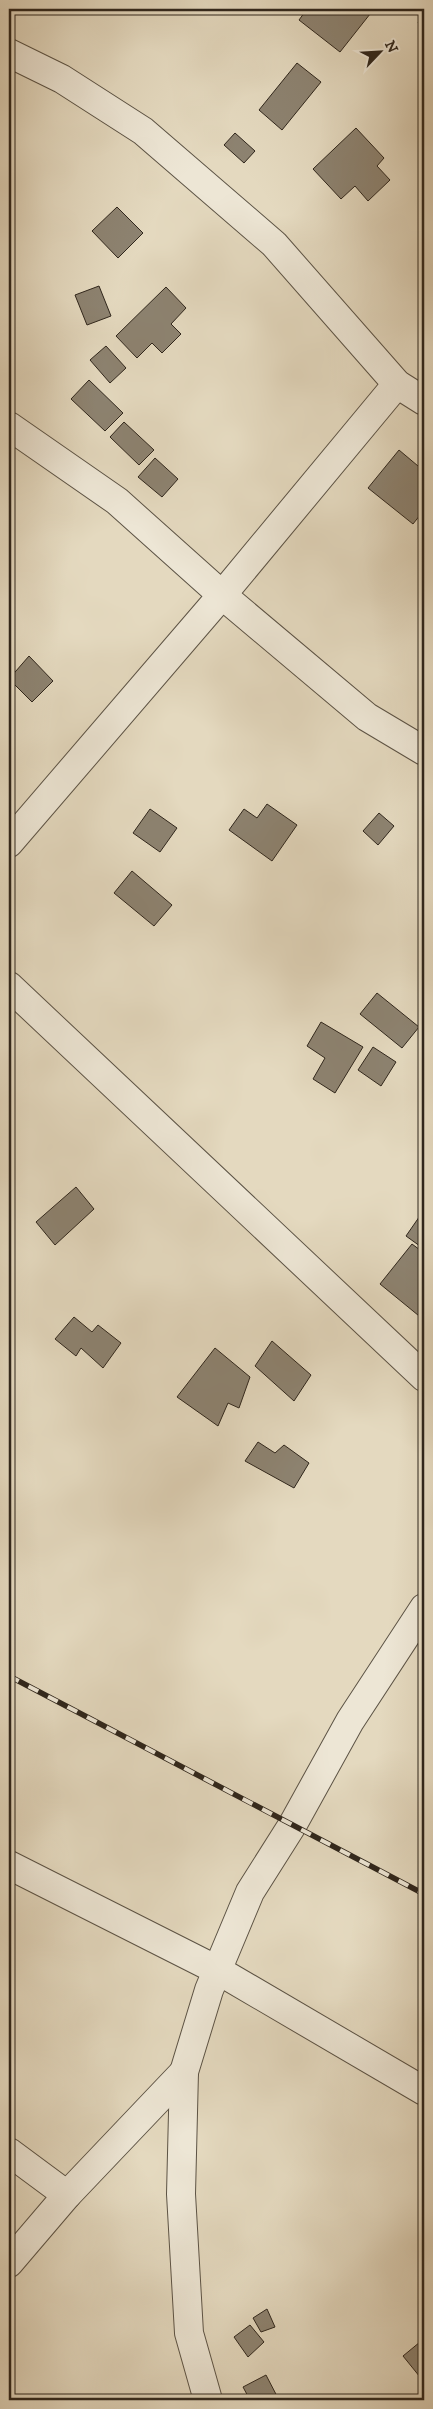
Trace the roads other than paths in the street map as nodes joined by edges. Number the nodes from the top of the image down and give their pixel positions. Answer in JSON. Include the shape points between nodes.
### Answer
{"nodes":[{"id":1,"x":9,"y":53,"type":"edge"},
{"id":2,"x":397,"y":384,"type":"junction"},
{"id":3,"x":424,"y":401,"type":"edge"},
{"id":4,"x":9,"y":426,"type":"edge"},
{"id":5,"x":222,"y":595,"type":"junction"},
{"id":6,"x":424,"y":752,"type":"edge"},
{"id":7,"x":9,"y":843,"type":"edge"},
{"id":8,"x":9,"y":986,"type":"edge"},
{"id":9,"x":424,"y":1377,"type":"edge"},
{"id":10,"x":424,"y":1608,"type":"edge"},
{"id":11,"x":9,"y":1865,"type":"edge"},
{"id":12,"x":219,"y":1970,"type":"junction"},
{"id":13,"x":184,"y":2072,"type":"junction"},
{"id":14,"x":422,"y":2092,"type":"edge"},
{"id":15,"x":9,"y":2152,"type":"edge"},
{"id":16,"x":67,"y":2195,"type":"junction"},
{"id":17,"x":9,"y":2263,"type":"edge"},
{"id":18,"x":208,"y":2400,"type":"edge"}],
"edges":[{"from":1,"to":2,"type":"street","via":[[78,89],[143,131],[274,244]]},
{"from":2,"to":3,"type":"street"},
{"from":2,"to":5,"type":"street"},
{"from":4,"to":5,"type":"street","via":[[117,501]]},
{"from":5,"to":6,"type":"street","via":[[366,717]]},
{"from":5,"to":7,"type":"street"},
{"from":8,"to":9,"type":"street"},
{"from":10,"to":12,"type":"street","via":[[350,1721],[293,1824],[250,1892]]},
{"from":11,"to":12,"type":"street"},
{"from":12,"to":13,"type":"street","via":[[209,1990]]},
{"from":12,"to":14,"type":"street"},
{"from":13,"to":16,"type":"street"},
{"from":13,"to":18,"type":"street","via":[[181,2194],[189,2333]]},
{"from":15,"to":16,"type":"street"},
{"from":16,"to":17,"type":"street"}]}
